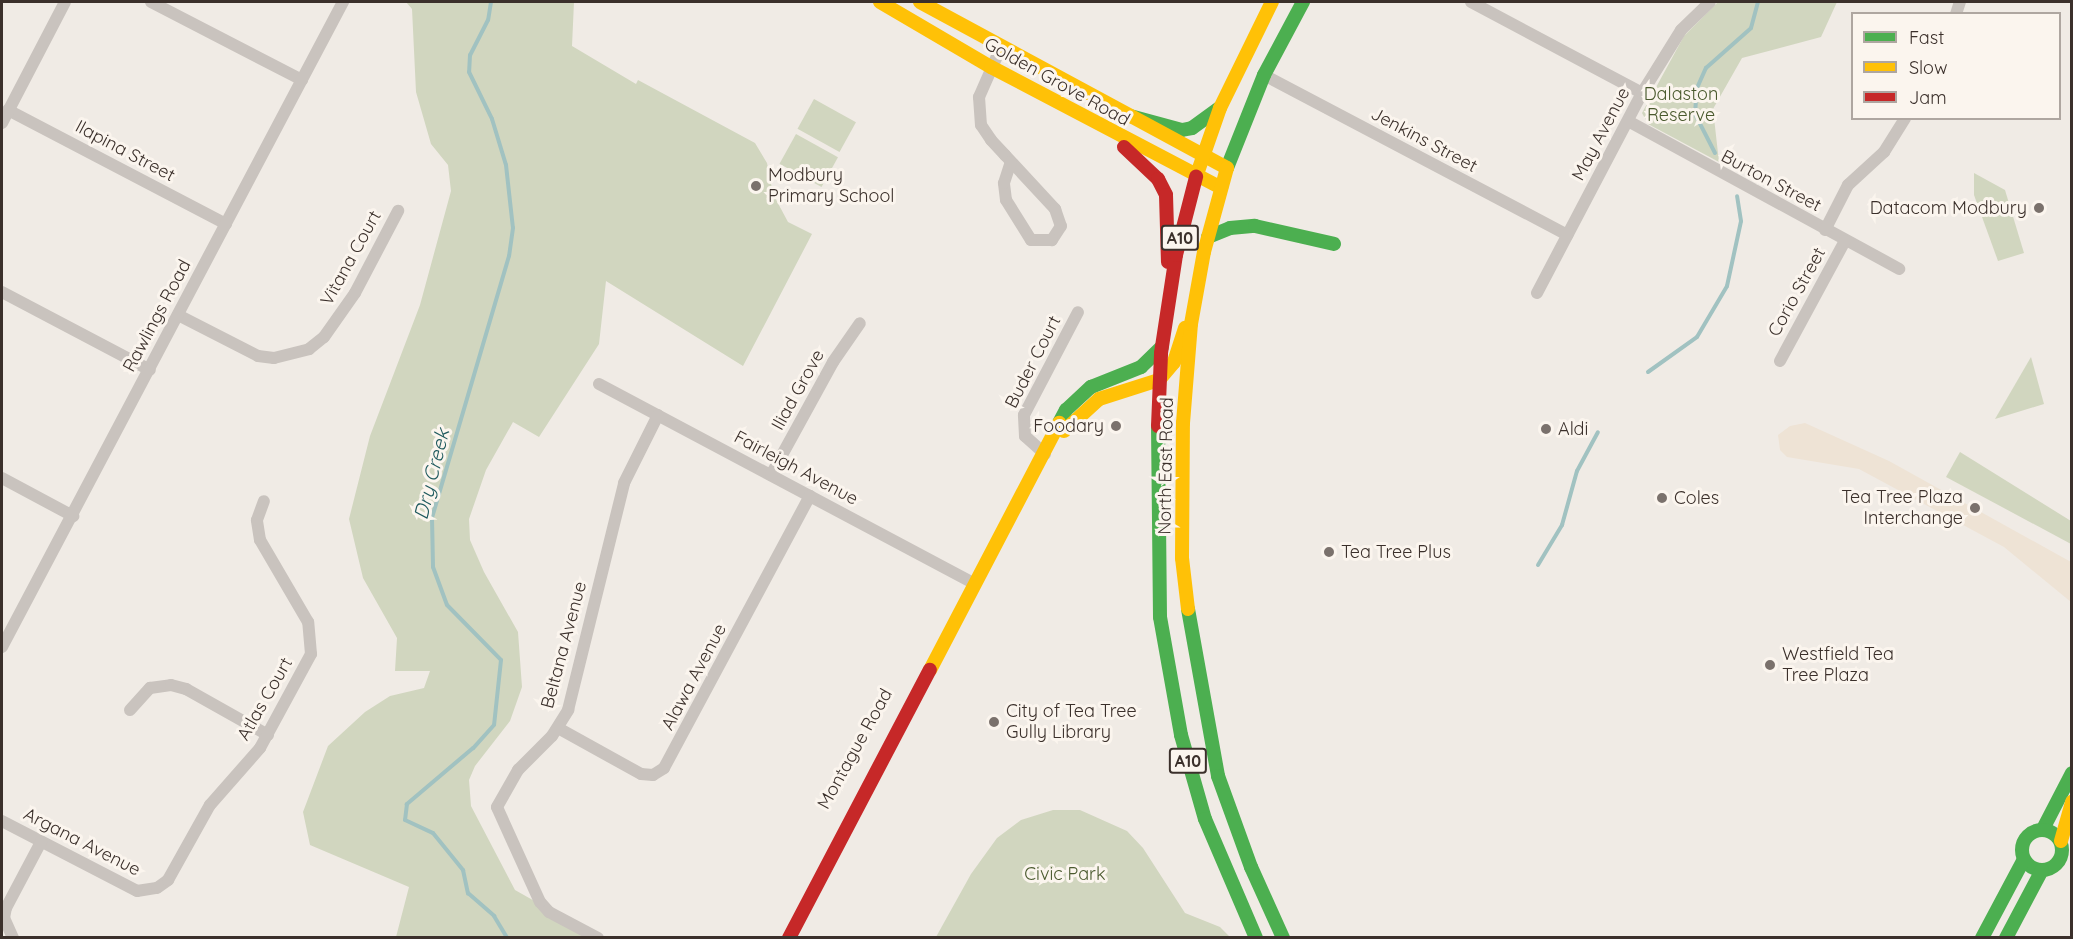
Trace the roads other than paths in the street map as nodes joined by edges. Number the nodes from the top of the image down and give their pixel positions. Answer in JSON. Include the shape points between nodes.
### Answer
{"nodes":[{"id":1,"x":65,"y":2,"type":"edge"},
{"id":2,"x":152,"y":2,"type":"edge"},
{"id":3,"x":343,"y":2,"type":"edge"},
{"id":4,"x":880,"y":2,"type":"edge"},
{"id":5,"x":920,"y":2,"type":"edge"},
{"id":6,"x":1272,"y":2,"type":"edge"},
{"id":7,"x":1303,"y":2,"type":"edge"},
{"id":8,"x":1471,"y":2,"type":"edge"},
{"id":9,"x":1710,"y":2,"type":"edge"},
{"id":10,"x":1001,"y":47,"type":"junction"},
{"id":11,"x":991,"y":67,"type":"junction"},
{"id":12,"x":1264,"y":75,"type":"junction"},
{"id":13,"x":302,"y":80,"type":"junction"},
{"id":14,"x":1642,"y":93,"type":"junction"},
{"id":15,"x":1220,"y":108,"type":"junction"},
{"id":16,"x":8,"y":110,"type":"junction"},
{"id":17,"x":1119,"y":113,"type":"junction"},
{"id":18,"x":1904,"y":120,"type":"edge"},
{"id":19,"x":1628,"y":121,"type":"junction"},
{"id":20,"x":2,"y":123,"type":"edge"},
{"id":21,"x":1102,"y":128,"type":"junction"},
{"id":22,"x":1203,"y":156,"type":"junction"},
{"id":23,"x":1011,"y":162,"type":"junction"},
{"id":24,"x":1227,"y":168,"type":"junction"},
{"id":25,"x":1196,"y":177,"type":"junction"},
{"id":26,"x":1221,"y":188,"type":"junction"},
{"id":27,"x":398,"y":211,"type":"dead end"},
{"id":28,"x":226,"y":225,"type":"junction"},
{"id":29,"x":1825,"y":230,"type":"junction"},
{"id":30,"x":1567,"y":236,"type":"junction"},
{"id":31,"x":1208,"y":237,"type":"junction"},
{"id":32,"x":1845,"y":241,"type":"junction"},
{"id":33,"x":1334,"y":244,"type":"dead end"},
{"id":34,"x":1899,"y":268,"type":"dead end"},
{"id":35,"x":1197,"y":290,"type":"junction"},
{"id":36,"x":2,"y":292,"type":"edge"},
{"id":37,"x":1537,"y":293,"type":"dead end"},
{"id":38,"x":1168,"y":300,"type":"junction"},
{"id":39,"x":1078,"y":312,"type":"dead end"},
{"id":40,"x":178,"y":315,"type":"junction"},
{"id":41,"x":860,"y":323,"type":"dead end"},
{"id":42,"x":1162,"y":347,"type":"junction"},
{"id":43,"x":1780,"y":361,"type":"dead end"},
{"id":44,"x":150,"y":370,"type":"junction"},
{"id":45,"x":1159,"y":380,"type":"junction"},
{"id":46,"x":599,"y":384,"type":"dead end"},
{"id":47,"x":658,"y":415,"type":"junction"},
{"id":48,"x":1045,"y":454,"type":"junction"},
{"id":49,"x":771,"y":475,"type":"junction"},
{"id":50,"x":2,"y":478,"type":"edge"},
{"id":51,"x":810,"y":496,"type":"junction"},
{"id":52,"x":264,"y":501,"type":"dead end"},
{"id":53,"x":73,"y":516,"type":"junction"},
{"id":54,"x":1183,"y":566,"type":"junction"},
{"id":55,"x":1158,"y":574,"type":"junction"},
{"id":56,"x":1185,"y":581,"type":"junction"},
{"id":57,"x":975,"y":584,"type":"junction"},
{"id":58,"x":2,"y":647,"type":"edge"},
{"id":59,"x":130,"y":710,"type":"dead end"},
{"id":60,"x":558,"y":728,"type":"junction"},
{"id":61,"x":268,"y":735,"type":"junction"},
{"id":62,"x":2072,"y":773,"type":"edge"},
{"id":63,"x":2072,"y":802,"type":"edge"},
{"id":64,"x":2,"y":820,"type":"edge"},
{"id":65,"x":2043,"y":829,"type":"junction"},
{"id":66,"x":2061,"y":841,"type":"junction"},
{"id":67,"x":41,"y":842,"type":"junction"},
{"id":68,"x":2024,"y":860,"type":"junction"},
{"id":69,"x":2042,"y":870,"type":"junction"},
{"id":70,"x":147,"y":891,"type":"joint"},
{"id":71,"x":13,"y":938,"type":"edge"},
{"id":72,"x":598,"y":938,"type":"edge"},
{"id":73,"x":776,"y":938,"type":"edge"},
{"id":74,"x":789,"y":938,"type":"edge"},
{"id":75,"x":1256,"y":938,"type":"edge"},
{"id":76,"x":1283,"y":938,"type":"edge"},
{"id":77,"x":1982,"y":938,"type":"edge"},
{"id":78,"x":2006,"y":938,"type":"edge"}],
"edges":[{"from":1,"to":16,"type":"street"},
{"from":2,"to":13,"type":"street"},
{"from":3,"to":13,"type":"street","name":"Rawlings Road"},
{"from":4,"to":11,"type":"main road","name":"Golden Grove Road"},
{"from":5,"to":10,"type":"main road","name":"Golden Grove Road"},
{"from":6,"to":15,"type":"main road","name":"North East Road","number":"A10"},
{"from":7,"to":12,"type":"main road","name":"North East Road","number":"A10"},
{"from":8,"to":14,"type":"street"},
{"from":9,"to":14,"type":"street","name":"May Avenue","via":[[1681,30]]},
{"from":10,"to":11,"type":"street"},
{"from":10,"to":17,"type":"main road","name":"Golden Grove Road"},
{"from":11,"to":21,"type":"main road","name":"Golden Grove Road"},
{"from":11,"to":23,"type":"street","via":[[979,97],[981,125]]},
{"from":12,"to":24,"type":"main road","name":"North East Road","number":"A10"},
{"from":12,"to":30,"type":"street","name":"Jenkins Street"},
{"from":13,"to":28,"type":"street","name":"Rawlings Road"},
{"from":14,"to":19,"type":"street","name":"May Avenue"},
{"from":15,"to":17,"type":"main road","via":[[1192,128],[1182,130]]},
{"from":15,"to":22,"type":"main road","name":"North East Road","number":"A10"},
{"from":16,"to":20,"type":"street"},
{"from":16,"to":28,"type":"street","name":"Ilapina Street"},
{"from":17,"to":22,"type":"main road","name":"Golden Grove Road"},
{"from":18,"to":29,"type":"street","via":[[1884,152],[1848,185]]},
{"from":19,"to":29,"type":"street","name":"Burton Street"},
{"from":19,"to":30,"type":"street","name":"May Avenue"},
{"from":21,"to":25,"type":"main road","name":"Golden Grove Road"},
{"from":21,"to":38,"type":"main road","via":[[1158,179],[1166,195]]},
{"from":22,"to":24,"type":"main road","name":"Golden Grove Road"},
{"from":22,"to":25,"type":"main road","name":"North East Road","number":"A10"},
{"from":23,"to":23,"type":"street","via":[[1060,219],[1058,234],[1052,240],[1031,240],[1006,200],[1004,183]]},
{"from":24,"to":26,"type":"main road","name":"North East Road","number":"A10"},
{"from":25,"to":26,"type":"main road","name":"Golden Grove Road"},
{"from":25,"to":38,"type":"main road","name":"North East Road","number":"A10"},
{"from":26,"to":31,"type":"main road","name":"North East Road","number":"A10"},
{"from":27,"to":40,"type":"street","name":"Vitana Court","via":[[355,293],[324,337],[309,349],[274,358],[258,356]]},
{"from":28,"to":40,"type":"street","name":"Rawlings Road"},
{"from":29,"to":32,"type":"street","name":"Burton Street"},
{"from":30,"to":37,"type":"street","name":"May Avenue"},
{"from":31,"to":33,"type":"main road","via":[[1230,228],[1255,226]]},
{"from":31,"to":35,"type":"main road","name":"North East Road","number":"A10"},
{"from":32,"to":34,"type":"street","name":"Burton Street"},
{"from":32,"to":43,"type":"street","name":"Corio Street"},
{"from":35,"to":45,"type":"main road","via":[[1174,362]]},
{"from":35,"to":54,"type":"main road","name":"North East Road","number":"A10","via":[[1183,423]]},
{"from":36,"to":44,"type":"street"},
{"from":38,"to":42,"type":"main road","name":"North East Road","number":"A10"},
{"from":39,"to":48,"type":"street","name":"Buder Court","via":[[1024,415],[1025,436]]},
{"from":40,"to":44,"type":"street","name":"Rawlings Road"},
{"from":41,"to":49,"type":"street","name":"Iliad Grove","via":[[833,362]]},
{"from":42,"to":45,"type":"main road","name":"North East Road","number":"A10"},
{"from":42,"to":48,"type":"main road","name":"Montague Road","via":[[1136,370],[1102,382],[1078,397],[1066,410]]},
{"from":44,"to":53,"type":"street","name":"Rawlings Road"},
{"from":45,"to":48,"type":"main road","name":"Montague Road","via":[[1099,399],[1075,418]]},
{"from":45,"to":55,"type":"main road","name":"North East Road","number":"A10"},
{"from":46,"to":47,"type":"street","name":"Fairleigh Avenue"},
{"from":47,"to":49,"type":"street","name":"Fairleigh Avenue"},
{"from":47,"to":60,"type":"street","name":"Beltana Avenue","via":[[624,483],[568,710]]},
{"from":48,"to":57,"type":"main road","name":"Montague Road"},
{"from":49,"to":51,"type":"street","name":"Fairleigh Avenue"},
{"from":50,"to":53,"type":"street"},
{"from":51,"to":57,"type":"street","name":"Fairleigh Avenue"},
{"from":51,"to":60,"type":"street","name":"Alawa Avenue","via":[[664,768],[653,775],[641,774]]},
{"from":52,"to":61,"type":"street","name":"Atlas Court","via":[[257,520],[260,540],[308,622],[312,644],[304,670]]},
{"from":53,"to":58,"type":"street","name":"Rawlings Road"},
{"from":54,"to":55,"type":"main road"},
{"from":54,"to":56,"type":"main road","name":"North East Road","number":"A10"},
{"from":55,"to":56,"type":"main road"},
{"from":55,"to":75,"type":"main road","name":"North East Road","number":"A10","via":[[1165,657],[1183,744],[1209,829]]},
{"from":56,"to":76,"type":"main road","name":"North East Road","number":"A10","via":[[1199,691],[1218,776],[1251,867]]},
{"from":57,"to":73,"type":"main road","name":"Montague Road","via":[[874,751]]},
{"from":57,"to":74,"type":"main road","name":"Montague Road"},
{"from":59,"to":61,"type":"street","via":[[150,688],[171,685],[186,689]]},
{"from":60,"to":72,"type":"street","name":"Beltana Avenue","via":[[518,770],[498,801],[496,813],[544,907]]},
{"from":61,"to":70,"type":"street","name":"Atlas Court","via":[[210,805],[168,880]]},
{"from":62,"to":65,"type":"main road"},
{"from":63,"to":66,"type":"main road"},
{"from":64,"to":67,"type":"street","name":"Argana Avenue"},
{"from":65,"to":66,"type":"main road"},
{"from":65,"to":68,"type":"main road","via":[[2025,839]]},
{"from":66,"to":69,"type":"main road","via":[[2061,859],[2052,868]]},
{"from":67,"to":70,"type":"street","name":"Argana Avenue","via":[[129,888]]},
{"from":67,"to":71,"type":"street","via":[[6,908],[4,918]]},
{"from":68,"to":69,"type":"main road"},
{"from":68,"to":77,"type":"main road"},
{"from":69,"to":78,"type":"main road"}]}
